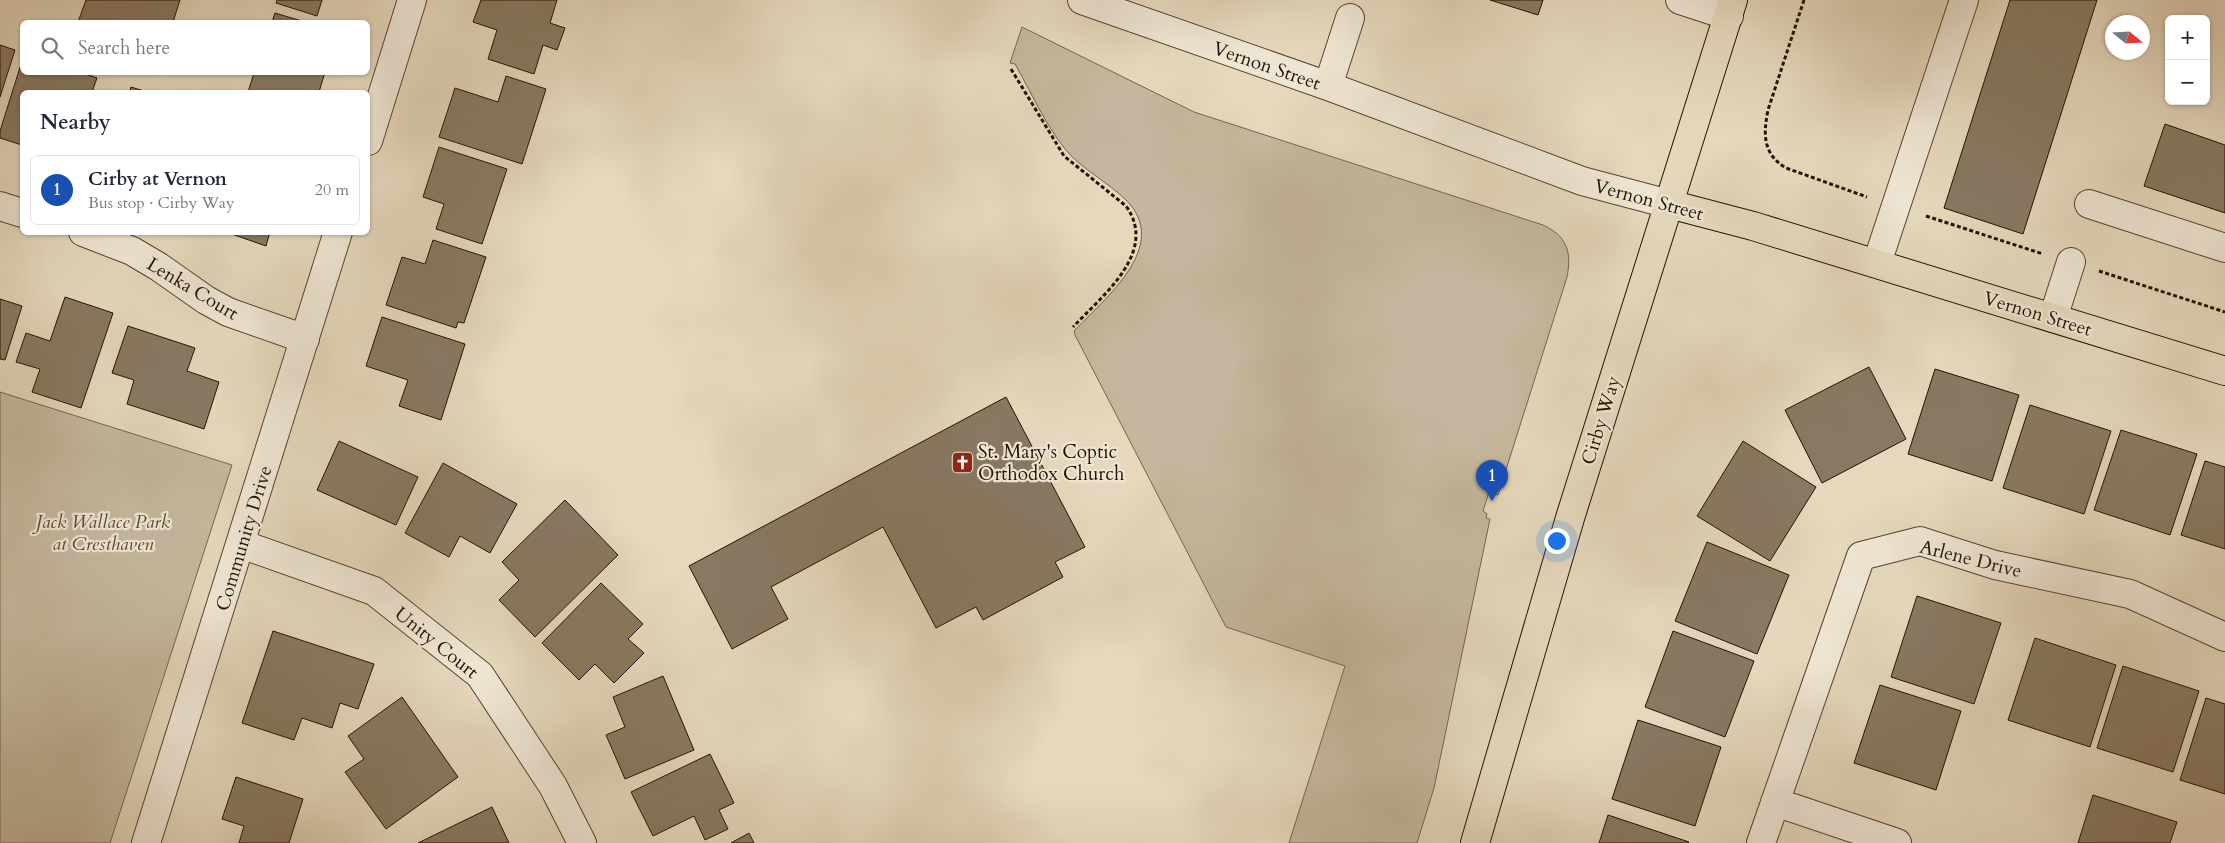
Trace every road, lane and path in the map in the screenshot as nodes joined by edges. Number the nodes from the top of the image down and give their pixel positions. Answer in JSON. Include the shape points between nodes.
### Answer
{"nodes":[{"id":1,"x":412,"y":0,"type":"edge"},
{"id":2,"x":1082,"y":0,"type":"edge"},
{"id":3,"x":1680,"y":0,"type":"edge"},
{"id":4,"x":1804,"y":0,"type":"edge"},
{"id":5,"x":1964,"y":0,"type":"edge"},
{"id":6,"x":1731,"y":8,"type":"edge"},
{"id":7,"x":1350,"y":18,"type":"dead end"},
{"id":8,"x":1011,"y":69,"type":"dead end"},
{"id":9,"x":1328,"y":86,"type":"junction"},
{"id":10,"x":370,"y":135,"type":"edge"},
{"id":11,"x":1669,"y":204,"type":"junction"},
{"id":12,"x":2089,"y":204,"type":"dead end"},
{"id":13,"x":0,"y":206,"type":"edge"},
{"id":14,"x":1895,"y":206,"type":"junction"},
{"id":15,"x":20,"y":212,"type":"edge"},
{"id":16,"x":90,"y":235,"type":"edge"},
{"id":17,"x":337,"y":235,"type":"edge"},
{"id":18,"x":2225,"y":248,"type":"edge"},
{"id":19,"x":2071,"y":262,"type":"junction"},
{"id":20,"x":1877,"y":263,"type":"junction"},
{"id":21,"x":2225,"y":312,"type":"edge"},
{"id":22,"x":2053,"y":318,"type":"junction"},
{"id":23,"x":1073,"y":327,"type":"dead end"},
{"id":24,"x":305,"y":339,"type":"junction"},
{"id":25,"x":2225,"y":371,"type":"edge"},
{"id":26,"x":241,"y":544,"type":"junction"},
{"id":27,"x":2225,"y":637,"type":"edge"},
{"id":28,"x":1775,"y":802,"type":"junction"},
{"id":29,"x":146,"y":843,"type":"edge"},
{"id":30,"x":582,"y":843,"type":"edge"},
{"id":31,"x":1475,"y":843,"type":"edge"},
{"id":32,"x":1761,"y":843,"type":"edge"},
{"id":33,"x":1896,"y":843,"type":"edge"}],
"edges":[{"from":1,"to":10,"type":"street"},
{"from":2,"to":9,"type":"street","name":"Vernon Street"},
{"from":3,"to":6,"type":"street"},
{"from":4,"to":14,"type":"path","via":[[1768,110],[1764,127],[1768,152],[1786,168]]},
{"from":5,"to":14,"type":"street"},
{"from":6,"to":11,"type":"main road","name":"Cirby Way"},
{"from":7,"to":9,"type":"street"},
{"from":8,"to":23,"type":"path","via":[[1064,156],[1126,206],[1135,225],[1135,247],[1127,267]]},
{"from":9,"to":11,"type":"street","name":"Vernon Street","via":[[1582,181]]},
{"from":11,"to":20,"type":"main road","name":"Vernon Street"},
{"from":11,"to":31,"type":"main road","name":"Cirby Way","via":[[1573,509]]},
{"from":12,"to":18,"type":"street"},
{"from":13,"to":15,"type":"street"},
{"from":14,"to":19,"type":"path"},
{"from":14,"to":20,"type":"street"},
{"from":16,"to":24,"type":"street","name":"Lenka Court","via":[[159,266],[228,312]]},
{"from":17,"to":24,"type":"street","name":"Community Drive"},
{"from":19,"to":21,"type":"path"},
{"from":19,"to":22,"type":"street"},
{"from":20,"to":22,"type":"main road","name":"Vernon Street"},
{"from":22,"to":25,"type":"main road","name":"Vernon Street"},
{"from":24,"to":26,"type":"street","name":"Community Drive"},
{"from":26,"to":29,"type":"street","name":"Community Drive"},
{"from":26,"to":30,"type":"street","name":"Unity Court","via":[[374,591],[480,675],[553,786]]},
{"from":27,"to":28,"type":"street","name":"Arlene Drive","via":[[2130,594],[1995,565],[1920,541],[1862,556]]},
{"from":28,"to":32,"type":"street","name":"Arlene Drive"},
{"from":28,"to":33,"type":"street"}]}
